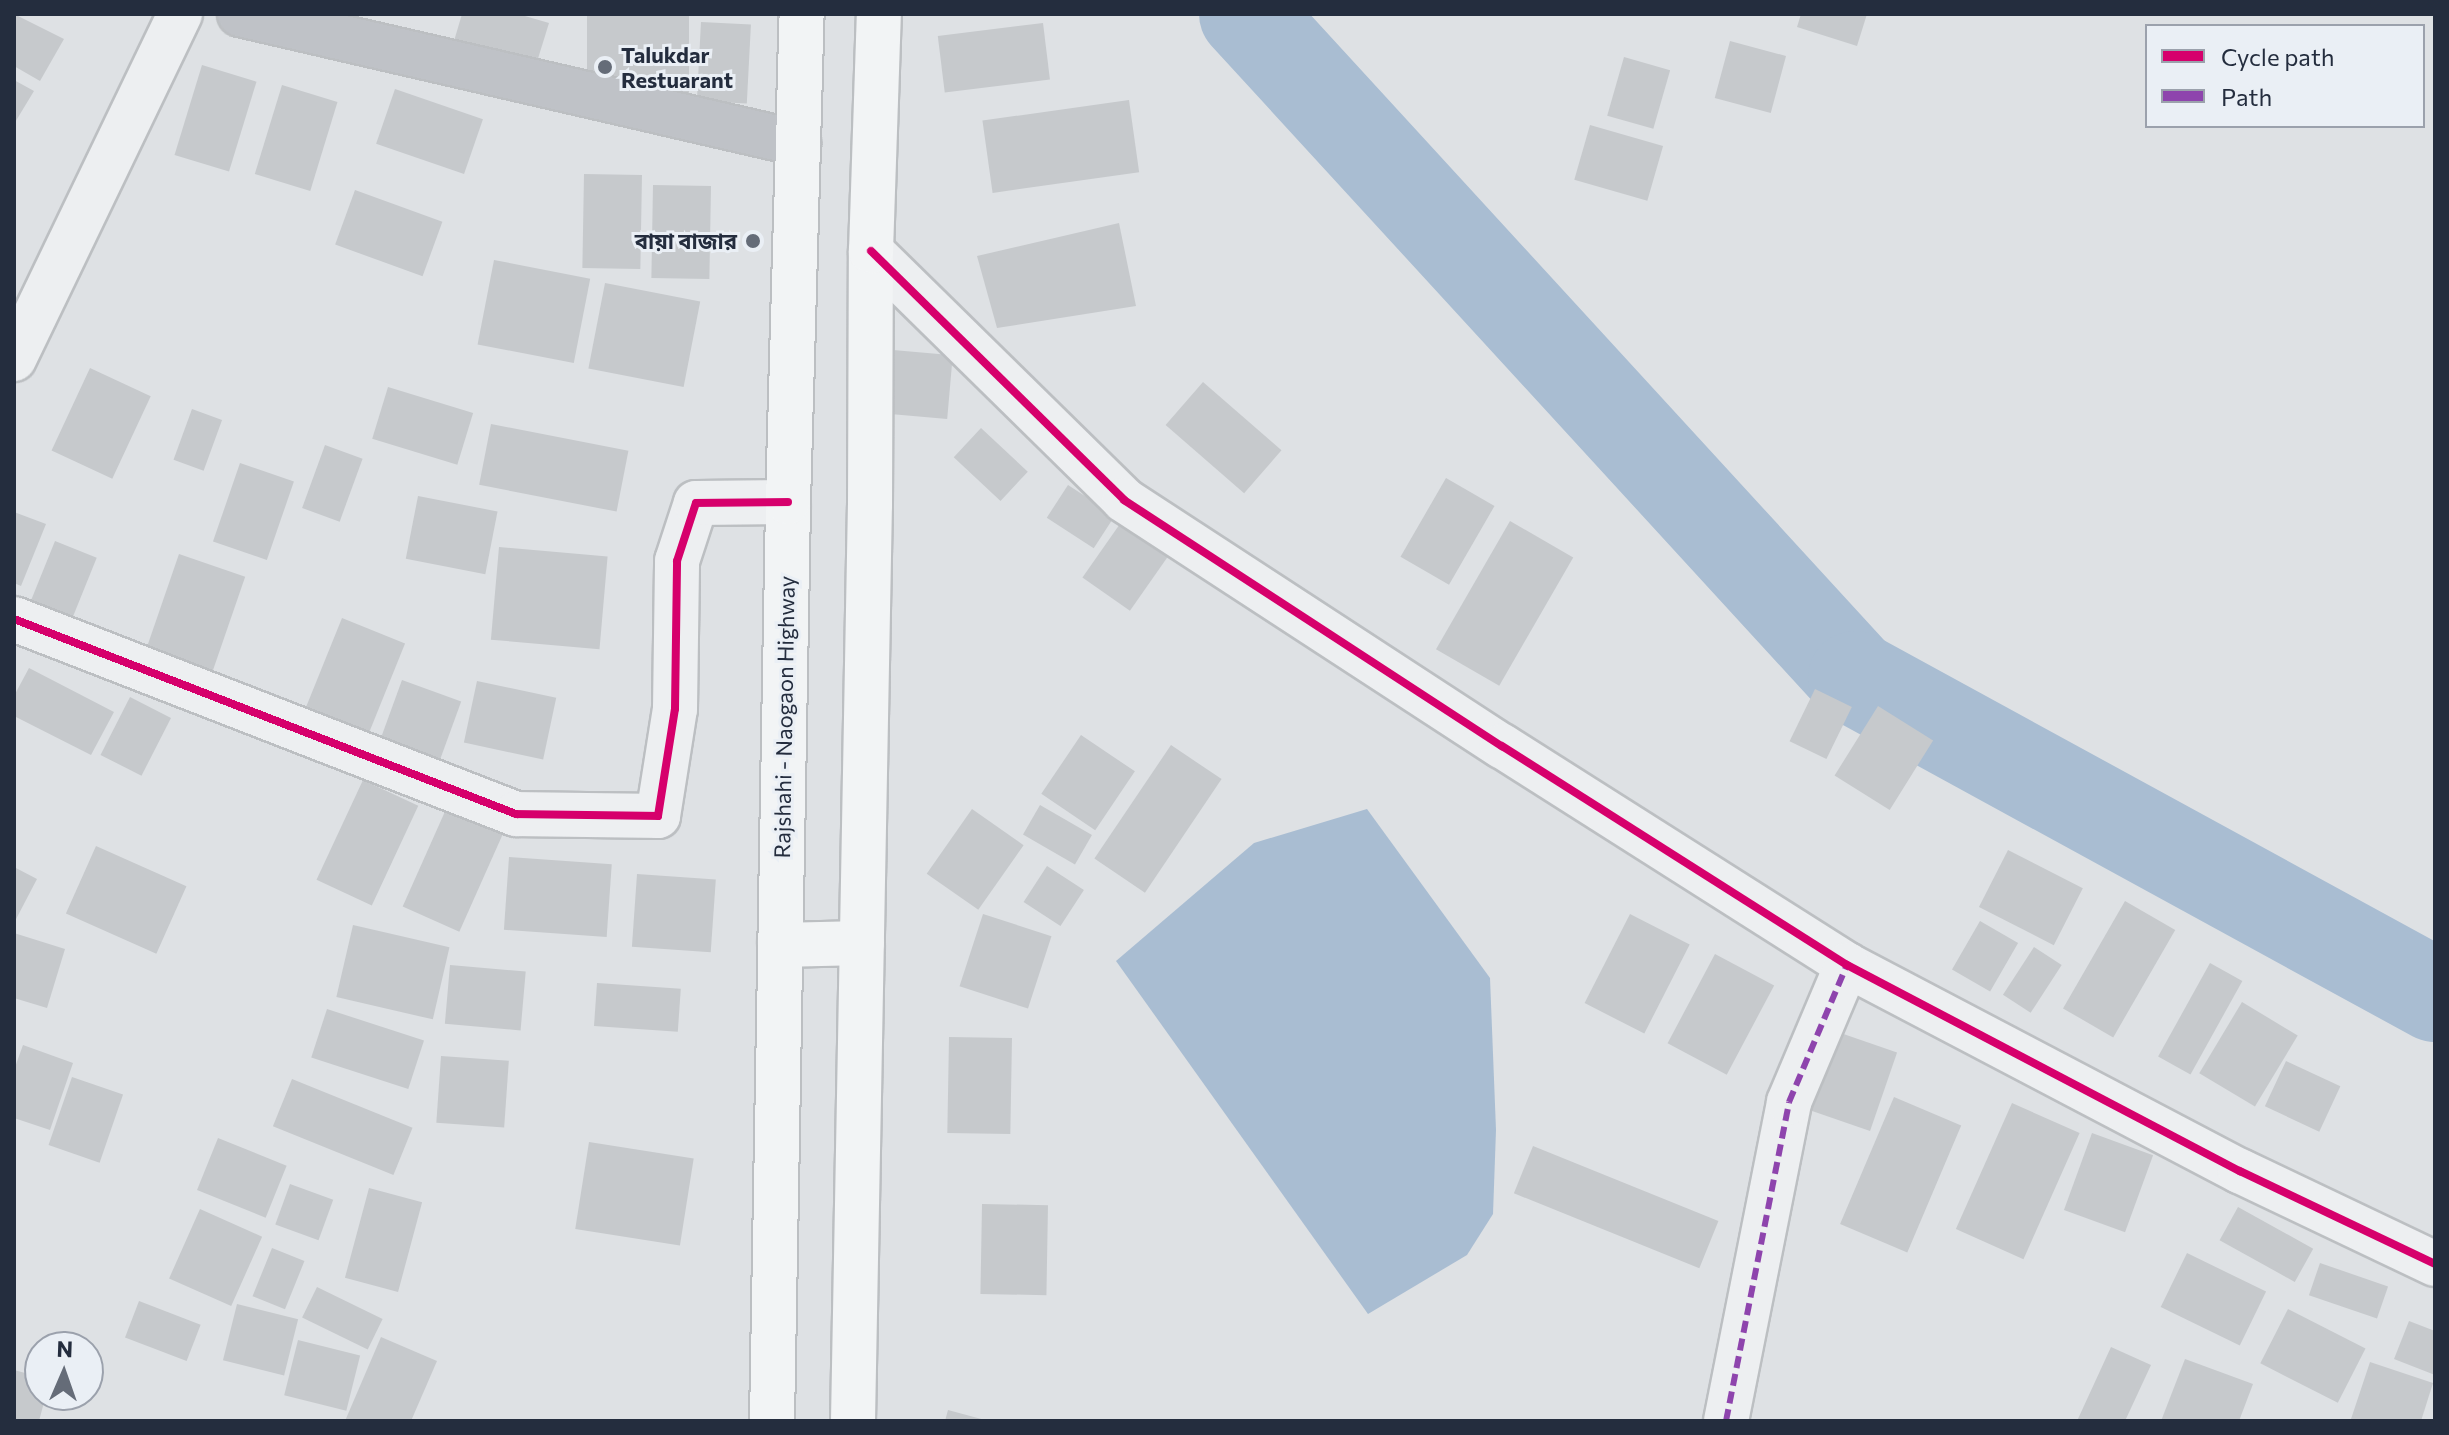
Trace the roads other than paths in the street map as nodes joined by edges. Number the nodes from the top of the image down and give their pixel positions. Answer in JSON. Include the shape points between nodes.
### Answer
{"nodes":[{"id":1,"x":180,"y":14,"type":"edge"},
{"id":2,"x":240,"y":14,"type":"edge"},
{"id":3,"x":802,"y":14,"type":"edge"},
{"id":4,"x":879,"y":14,"type":"edge"},
{"id":5,"x":798,"y":143,"type":"junction"},
{"id":6,"x":871,"y":251,"type":"junction"},
{"id":7,"x":14,"y":359,"type":"edge"},
{"id":8,"x":788,"y":502,"type":"junction"},
{"id":9,"x":14,"y":619,"type":"edge"},
{"id":10,"x":862,"y":943,"type":"junction"},
{"id":11,"x":780,"y":945,"type":"junction"},
{"id":12,"x":1847,"y":965,"type":"junction"},
{"id":13,"x":2435,"y":1264,"type":"edge"},
{"id":14,"x":772,"y":1421,"type":"edge"},
{"id":15,"x":853,"y":1421,"type":"edge"},
{"id":16,"x":1726,"y":1421,"type":"edge"}],
"edges":[{"from":1,"to":7,"type":"street"},
{"from":2,"to":5,"type":"main road"},
{"from":3,"to":5,"type":"main road","name":"Rajshahi - Naogaon Highway"},
{"from":4,"to":6,"type":"main road"},
{"from":5,"to":8,"type":"main road","name":"Rajshahi - Naogaon Highway"},
{"from":6,"to":10,"type":"main road"},
{"from":6,"to":12,"type":"street","via":[[1124,500]]},
{"from":8,"to":9,"type":"street","via":[[696,503],[677,561],[675,709],[658,816],[516,814]]},
{"from":8,"to":11,"type":"main road","name":"Rajshahi - Naogaon Highway"},
{"from":10,"to":11,"type":"main road"},
{"from":10,"to":15,"type":"main road"},
{"from":11,"to":14,"type":"main road","name":"Rajshahi - Naogaon Highway"},
{"from":12,"to":13,"type":"street","via":[[2240,1171]]},
{"from":12,"to":16,"type":"street","via":[[1789,1102]]}]}
